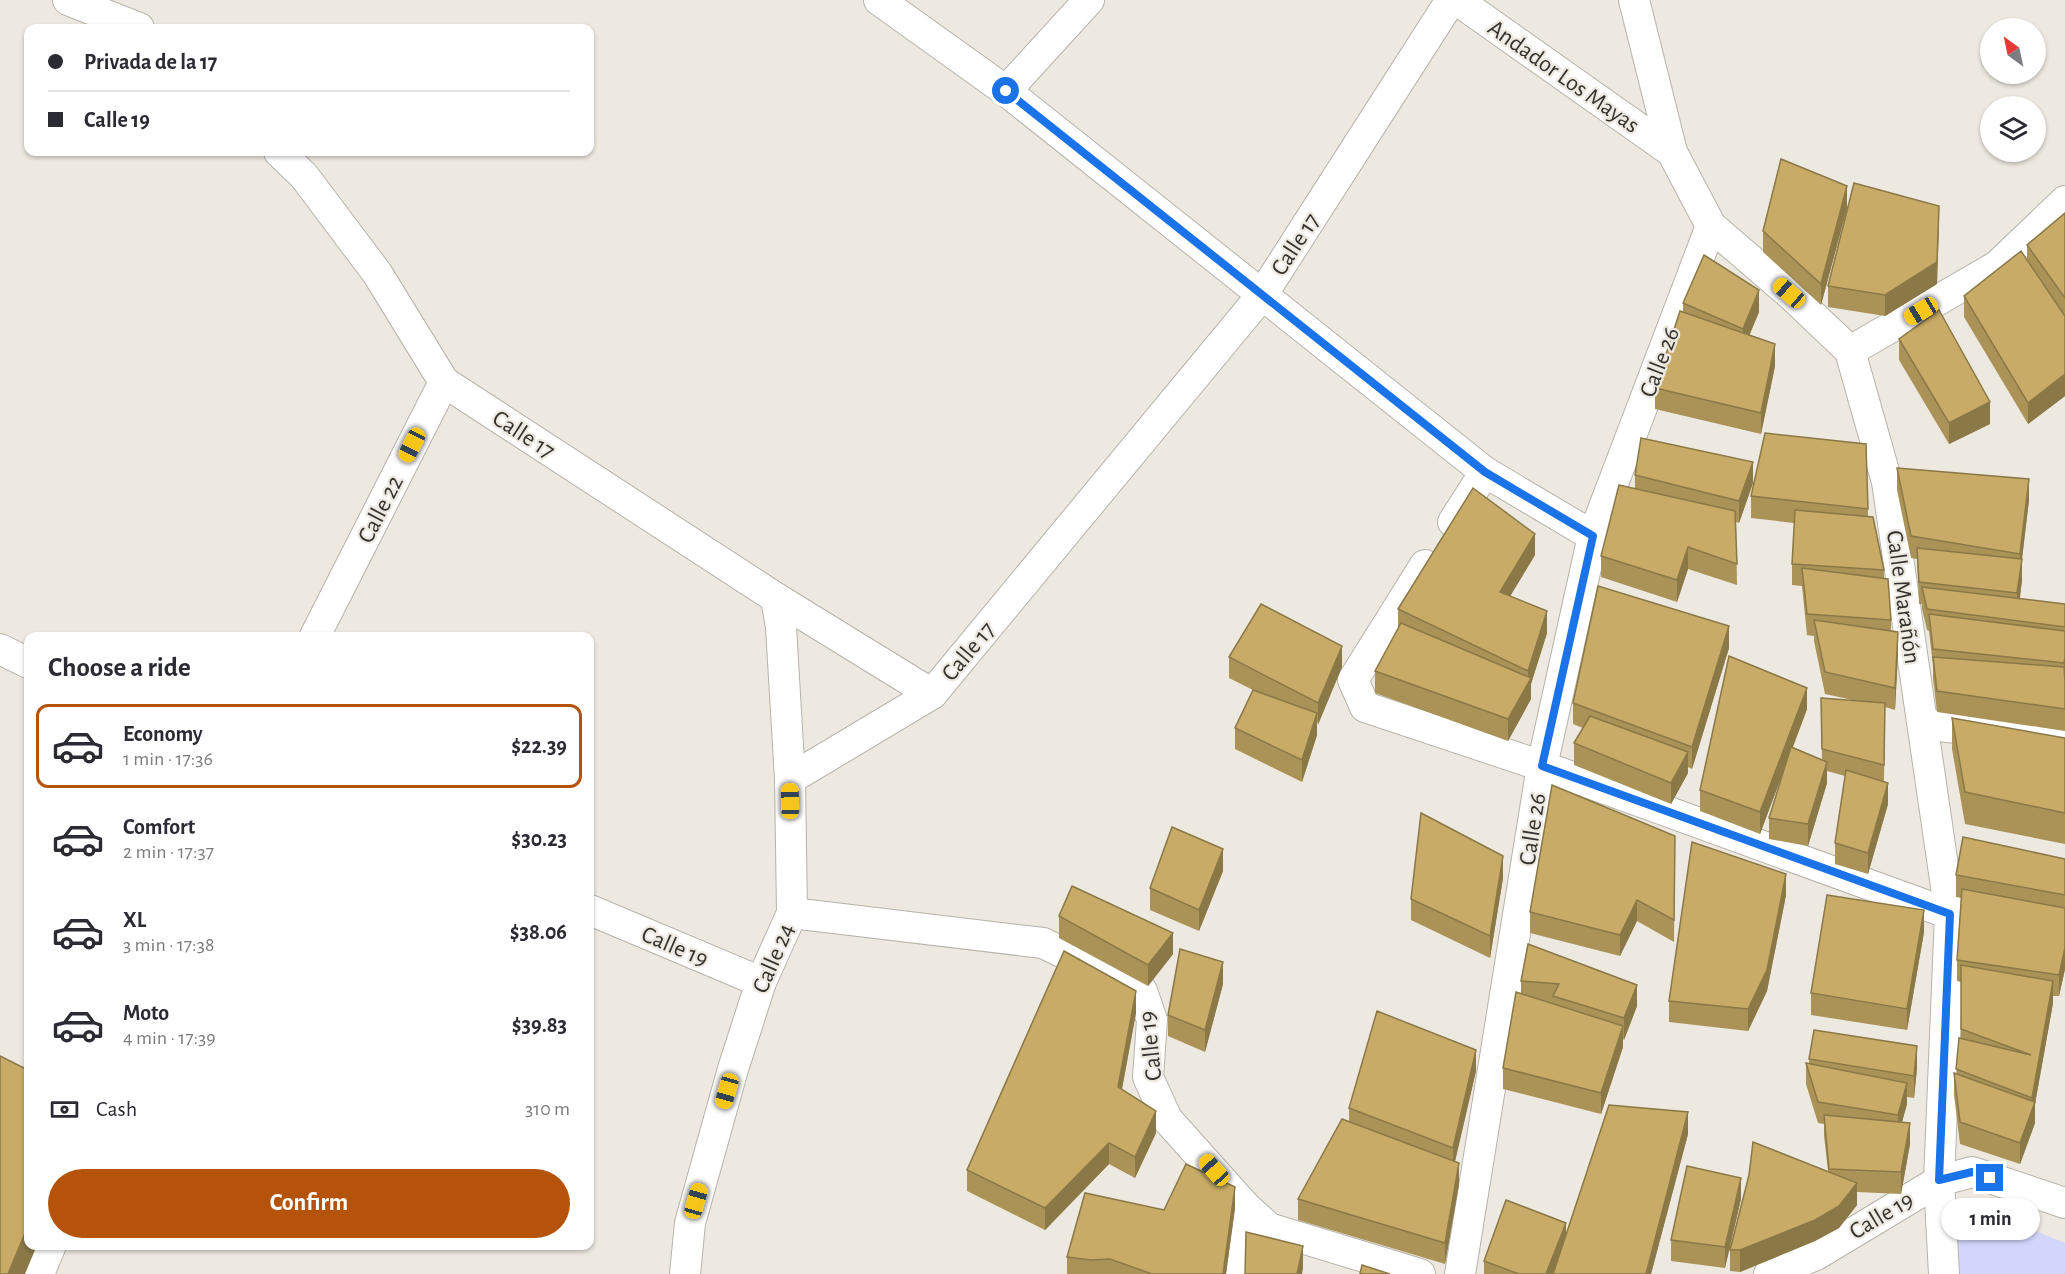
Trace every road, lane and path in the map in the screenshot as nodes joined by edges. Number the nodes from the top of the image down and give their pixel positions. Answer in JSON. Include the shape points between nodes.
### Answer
{"nodes":[{"id":1,"x":68,"y":0,"type":"edge"},
{"id":2,"x":879,"y":0,"type":"edge"},
{"id":3,"x":1089,"y":0,"type":"edge"},
{"id":4,"x":1451,"y":0,"type":"edge"},
{"id":5,"x":1457,"y":0,"type":"edge"},
{"id":6,"x":1634,"y":0,"type":"edge"},
{"id":7,"x":129,"y":24,"type":"edge"},
{"id":8,"x":1006,"y":91,"type":"junction"},
{"id":9,"x":1672,"y":152,"type":"junction"},
{"id":10,"x":283,"y":156,"type":"edge"},
{"id":11,"x":2065,"y":201,"type":"edge"},
{"id":12,"x":1711,"y":226,"type":"junction"},
{"id":13,"x":1262,"y":295,"type":"junction"},
{"id":14,"x":1850,"y":351,"type":"junction"},
{"id":15,"x":444,"y":382,"type":"junction"},
{"id":16,"x":1485,"y":472,"type":"junction"},
{"id":17,"x":1593,"y":536,"type":"junction"},
{"id":18,"x":776,"y":598,"type":"junction"},
{"id":19,"x":317,"y":632,"type":"edge"},
{"id":20,"x":0,"y":649,"type":"edge"},
{"id":21,"x":24,"y":661,"type":"edge"},
{"id":22,"x":932,"y":694,"type":"junction"},
{"id":23,"x":1923,"y":724,"type":"junction"},
{"id":24,"x":2065,"y":741,"type":"edge"},
{"id":25,"x":1542,"y":766,"type":"junction"},
{"id":26,"x":790,"y":779,"type":"junction"},
{"id":27,"x":594,"y":912,"type":"edge"},
{"id":28,"x":792,"y":914,"type":"junction"},
{"id":29,"x":1950,"y":914,"type":"junction"},
{"id":30,"x":761,"y":982,"type":"junction"},
{"id":31,"x":1939,"y":1180,"type":"junction"},
{"id":32,"x":2065,"y":1203,"type":"edge"},
{"id":33,"x":1244,"y":1205,"type":"junction"},
{"id":34,"x":1844,"y":1237,"type":"junction"},
{"id":35,"x":49,"y":1250,"type":"edge"},
{"id":36,"x":39,"y":1274,"type":"edge"},
{"id":37,"x":685,"y":1274,"type":"edge"},
{"id":38,"x":1238,"y":1274,"type":"edge"},
{"id":39,"x":1420,"y":1274,"type":"edge"},
{"id":40,"x":1460,"y":1274,"type":"edge"},
{"id":41,"x":1769,"y":1274,"type":"edge"},
{"id":42,"x":1822,"y":1274,"type":"edge"},
{"id":43,"x":1944,"y":1274,"type":"edge"}],
"edges":[{"from":1,"to":7,"type":"street"},
{"from":2,"to":8,"type":"street"},
{"from":3,"to":8,"type":"street"},
{"from":4,"to":13,"type":"street","name":"Calle 17"},
{"from":5,"to":9,"type":"street","name":"Andador Los Mayas"},
{"from":6,"to":9,"type":"street"},
{"from":8,"to":13,"type":"street"},
{"from":9,"to":12,"type":"street"},
{"from":10,"to":15,"type":"street","name":"Calle 17","via":[[304,176],[377,273]]},
{"from":11,"to":14,"type":"street","via":[[1996,267]]},
{"from":12,"to":14,"type":"street"},
{"from":12,"to":17,"type":"street","name":"Calle 26"},
{"from":13,"to":16,"type":"street"},
{"from":13,"to":22,"type":"street","name":"Calle 17"},
{"from":14,"to":23,"type":"street","name":"Calle Marañón","via":[[1887,482]]},
{"from":15,"to":18,"type":"street","name":"Calle 17"},
{"from":15,"to":19,"type":"street","name":"Calle 22"},
{"from":16,"to":17,"type":"street"},
{"from":16,"to":25,"type":"street","via":[[1353,680],[1365,707]]},
{"from":17,"to":25,"type":"street","name":"Calle 26"},
{"from":18,"to":22,"type":"street","name":"Calle 17"},
{"from":18,"to":26,"type":"street","name":"Calle 24"},
{"from":20,"to":21,"type":"street"},
{"from":22,"to":26,"type":"street"},
{"from":23,"to":24,"type":"street"},
{"from":23,"to":29,"type":"street","name":"Calle Marañón"},
{"from":25,"to":29,"type":"street"},
{"from":25,"to":40,"type":"street","name":"Calle 26"},
{"from":26,"to":28,"type":"street","name":"Calle 24"},
{"from":27,"to":30,"type":"street","name":"Calle 19"},
{"from":28,"to":30,"type":"street","name":"Calle 24"},
{"from":28,"to":33,"type":"street","name":"Calle 19","via":[[1043,943],[1142,991],[1152,1020],[1148,1077],[1167,1119]]},
{"from":29,"to":31,"type":"street","name":"Calle Marañón"},
{"from":30,"to":37,"type":"street","name":"Calle 24","via":[[690,1223]]},
{"from":31,"to":32,"type":"street","name":"Calle 19","via":[[1972,1172]]},
{"from":31,"to":34,"type":"street","name":"Calle 19"},
{"from":31,"to":43,"type":"street","name":"Calle Marañón"},
{"from":33,"to":38,"type":"street"},
{"from":33,"to":39,"type":"street","name":"Calle 19","via":[[1269,1228]]},
{"from":34,"to":41,"type":"street","name":"Calle 19","via":[[1816,1255]]},
{"from":34,"to":42,"type":"street"},
{"from":35,"to":36,"type":"street"}]}
